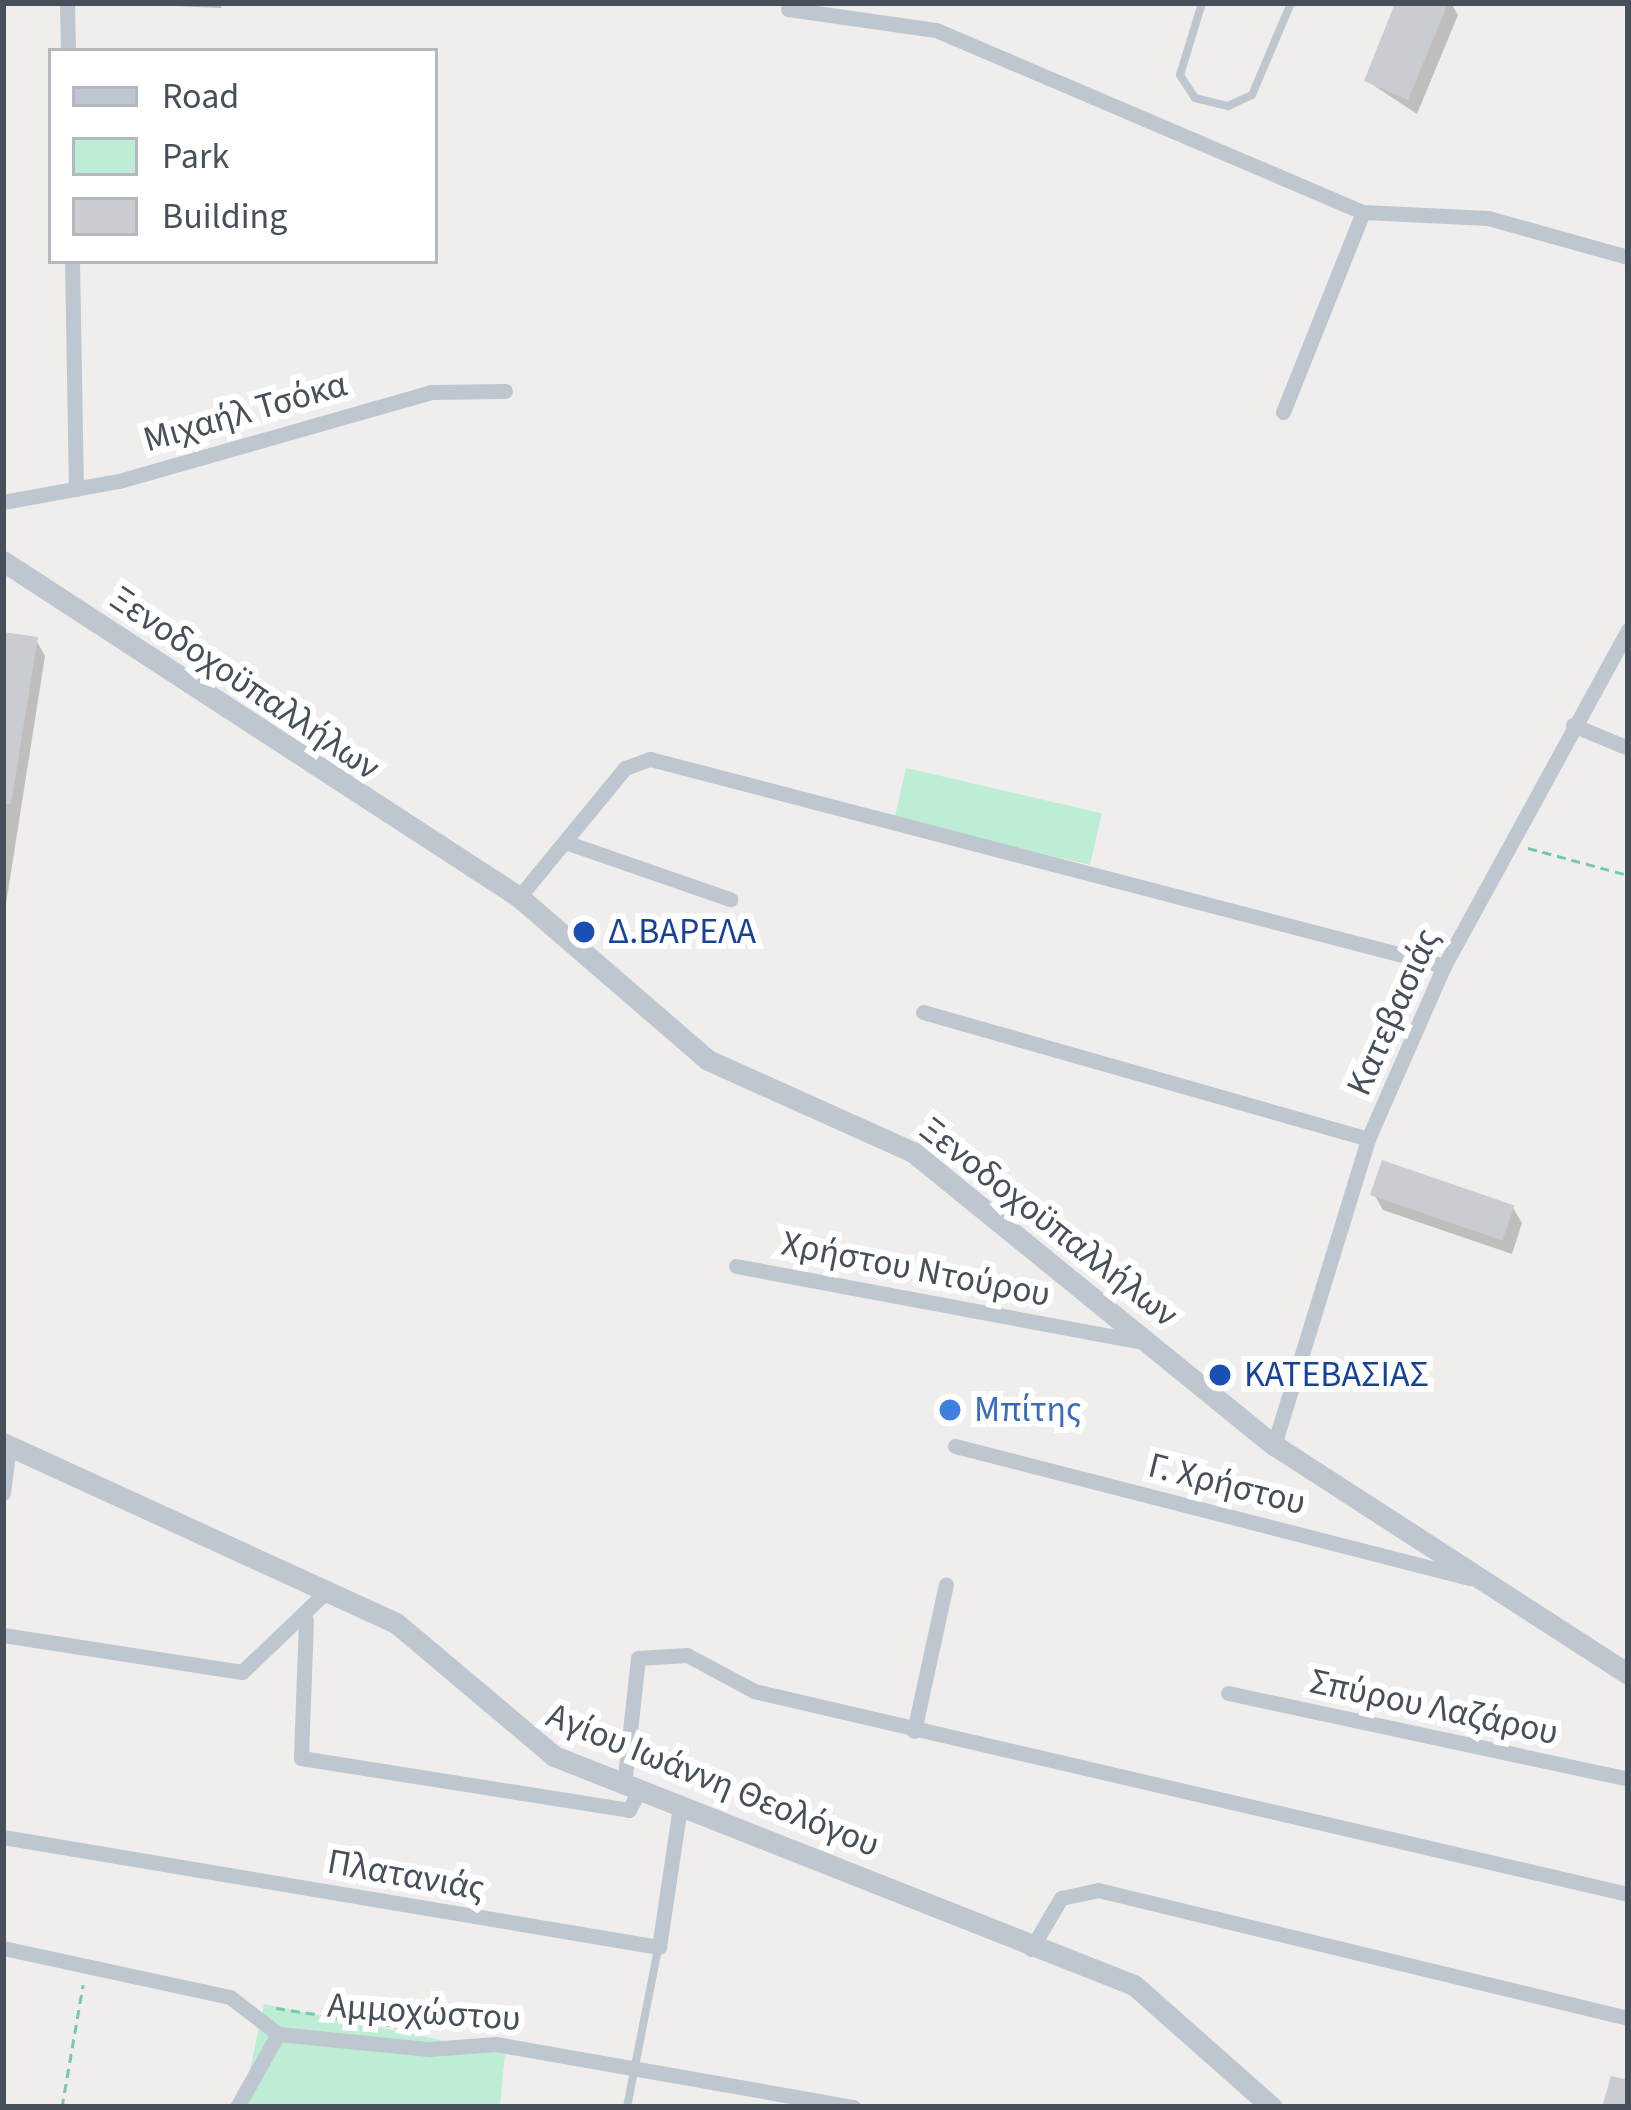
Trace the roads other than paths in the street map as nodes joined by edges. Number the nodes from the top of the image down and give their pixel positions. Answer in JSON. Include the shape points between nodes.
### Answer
{"nodes":[{"id":1,"x":68,"y":3,"type":"edge"},
{"id":2,"x":1202,"y":3,"type":"edge"},
{"id":3,"x":1291,"y":3,"type":"edge"},
{"id":4,"x":788,"y":8,"type":"dead end"},
{"id":5,"x":68,"y":48,"type":"edge"},
{"id":6,"x":1363,"y":212,"type":"junction"},
{"id":7,"x":1628,"y":257,"type":"edge"},
{"id":8,"x":72,"y":264,"type":"edge"},
{"id":9,"x":505,"y":392,"type":"dead end"},
{"id":10,"x":1283,"y":412,"type":"dead end"},
{"id":11,"x":76,"y":489,"type":"junction"},
{"id":12,"x":3,"y":502,"type":"edge"},
{"id":13,"x":7,"y":572,"type":"edge"},
{"id":14,"x":1628,"y":630,"type":"edge"},
{"id":15,"x":1574,"y":725,"type":"junction"},
{"id":16,"x":1628,"y":748,"type":"edge"},
{"id":17,"x":565,"y":842,"type":"junction"},
{"id":18,"x":518,"y":897,"type":"junction"},
{"id":19,"x":730,"y":899,"type":"dead end"},
{"id":20,"x":1444,"y":966,"type":"junction"},
{"id":21,"x":923,"y":1012,"type":"dead end"},
{"id":22,"x":1368,"y":1139,"type":"junction"},
{"id":23,"x":736,"y":1266,"type":"dead end"},
{"id":24,"x":1155,"y":1345,"type":"junction"},
{"id":25,"x":6,"y":1444,"type":"edge"},
{"id":26,"x":1274,"y":1445,"type":"junction"},
{"id":27,"x":955,"y":1446,"type":"dead end"},
{"id":28,"x":3,"y":1493,"type":"edge"},
{"id":29,"x":1484,"y":1581,"type":"junction"},
{"id":30,"x":946,"y":1583,"type":"dead end"},
{"id":31,"x":329,"y":1589,"type":"junction"},
{"id":32,"x":306,"y":1621,"type":"junction"},
{"id":33,"x":3,"y":1635,"type":"edge"},
{"id":34,"x":1628,"y":1674,"type":"edge"},
{"id":35,"x":1228,"y":1694,"type":"dead end"},
{"id":36,"x":914,"y":1730,"type":"junction"},
{"id":37,"x":1628,"y":1779,"type":"edge"},
{"id":38,"x":632,"y":1788,"type":"junction"},
{"id":39,"x":680,"y":1806,"type":"junction"},
{"id":40,"x":3,"y":1837,"type":"edge"},
{"id":41,"x":1628,"y":1894,"type":"edge"},
{"id":42,"x":659,"y":1947,"type":"junction"},
{"id":43,"x":3,"y":1948,"type":"edge"},
{"id":44,"x":1031,"y":1948,"type":"junction"},
{"id":45,"x":1628,"y":2018,"type":"edge"},
{"id":46,"x":278,"y":2034,"type":"junction"},
{"id":47,"x":638,"y":2067,"type":"junction"},
{"id":48,"x":237,"y":2107,"type":"edge"},
{"id":49,"x":627,"y":2107,"type":"edge"},
{"id":50,"x":854,"y":2107,"type":"edge"},
{"id":51,"x":1272,"y":2107,"type":"edge"}],
"edges":[{"from":1,"to":5,"type":"street"},
{"from":2,"to":3,"type":"lane","via":[[1180,75],[1195,98],[1228,106],[1252,95]]},
{"from":4,"to":6,"type":"street","via":[[936,30]]},
{"from":6,"to":7,"type":"street","via":[[1488,218]]},
{"from":6,"to":10,"type":"street"},
{"from":8,"to":11,"type":"street"},
{"from":9,"to":11,"type":"street","name":"Μιχαήλ Τσόκα","via":[[431,392]]},
{"from":11,"to":12,"type":"street","name":"Μιχαήλ Τσόκα"},
{"from":13,"to":18,"type":"street","name":"Ξενοδοχοϋπαλλήλων"},
{"from":14,"to":15,"type":"street","name":"Κατεβασιάς"},
{"from":15,"to":16,"type":"street"},
{"from":15,"to":20,"type":"street","name":"Κατεβασιάς"},
{"from":17,"to":18,"type":"street"},
{"from":17,"to":19,"type":"street"},
{"from":17,"to":20,"type":"street","via":[[625,768],[650,759]]},
{"from":18,"to":24,"type":"street","name":"Ξενοδοχοϋπαλλήλων","via":[[708,1060],[913,1152]]},
{"from":20,"to":22,"type":"street","name":"Κατεβασιάς"},
{"from":21,"to":22,"type":"street"},
{"from":22,"to":26,"type":"street","name":"Κατεβασιάς"},
{"from":23,"to":24,"type":"street","name":"Χρήστου Ντούρου"},
{"from":24,"to":26,"type":"street","name":"Ξενοδοχοϋπαλλήλων"},
{"from":25,"to":28,"type":"street"},
{"from":25,"to":31,"type":"street","name":"Αγίου Ιωάννη Θεολόγου"},
{"from":26,"to":29,"type":"street","name":"Ξενοδοχοϋπαλλήλων"},
{"from":27,"to":29,"type":"street","name":"Γ. Χρήστου"},
{"from":29,"to":34,"type":"street","name":"Ξενοδοχοϋπαλλήλων"},
{"from":30,"to":36,"type":"street"},
{"from":31,"to":32,"type":"street"},
{"from":31,"to":38,"type":"street","name":"Αγίου Ιωάννη Θεολόγου","via":[[416,1636],[517,1734]]},
{"from":32,"to":33,"type":"street","via":[[242,1672]]},
{"from":32,"to":38,"type":"street","via":[[301,1758],[629,1810]]},
{"from":35,"to":37,"type":"street","name":"Σπύρου Λαζάρου"},
{"from":36,"to":38,"type":"street","via":[[650,1652],[632,1674]]},
{"from":36,"to":41,"type":"street"},
{"from":38,"to":39,"type":"street","name":"Αγίου Ιωάννη Θεολόγου"},
{"from":39,"to":42,"type":"street"},
{"from":39,"to":44,"type":"street","name":"Αγίου Ιωάννη Θεολόγου"},
{"from":40,"to":42,"type":"street","name":"Πλατανιάς"},
{"from":42,"to":47,"type":"lane"},
{"from":43,"to":46,"type":"street","name":"Αμμοχώστου","via":[[244,2006]]},
{"from":44,"to":45,"type":"street","via":[[1061,1898],[1098,1890]]},
{"from":44,"to":51,"type":"street","name":"Αγίου Ιωάννη Θεολόγου","via":[[1156,1997]]},
{"from":46,"to":47,"type":"street","name":"Αμμοχώστου","via":[[430,2049],[496,2044]]},
{"from":46,"to":48,"type":"street"},
{"from":47,"to":49,"type":"lane"},
{"from":47,"to":50,"type":"street","name":"Αμμοχώστου"}]}
